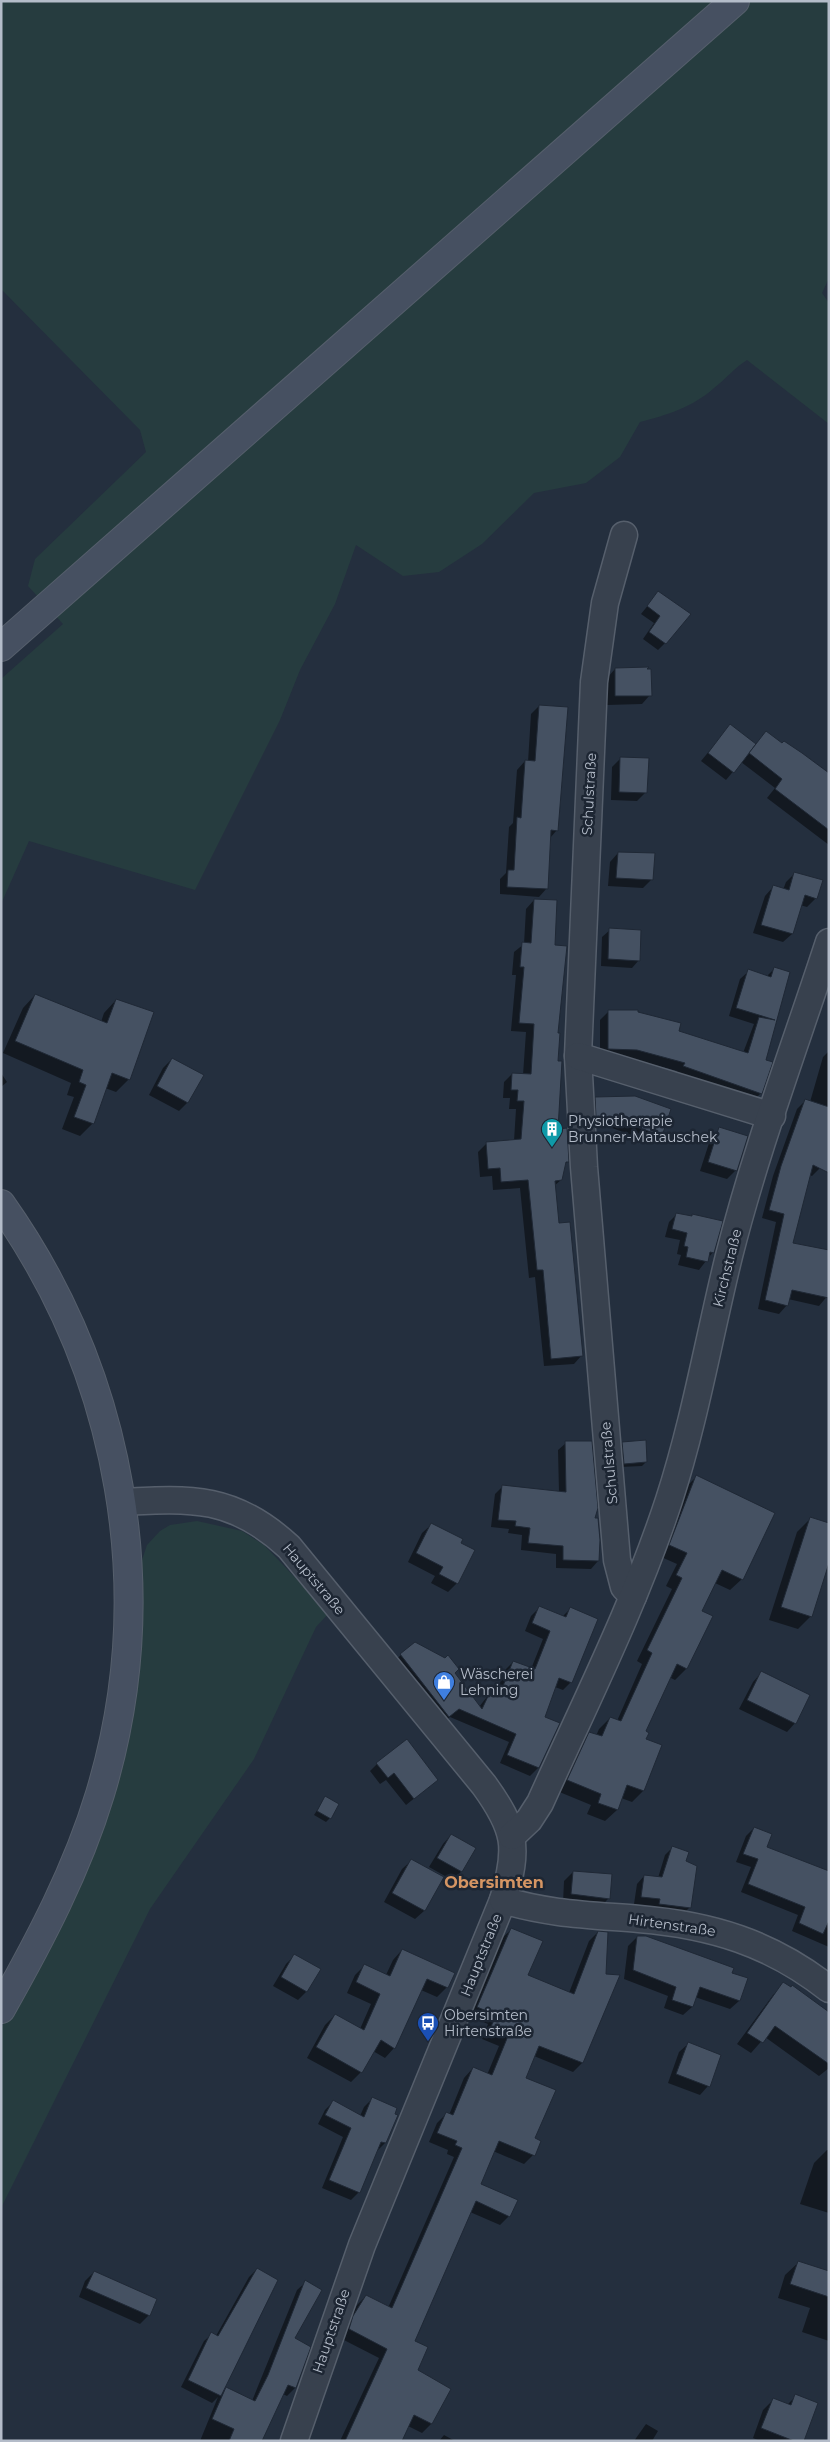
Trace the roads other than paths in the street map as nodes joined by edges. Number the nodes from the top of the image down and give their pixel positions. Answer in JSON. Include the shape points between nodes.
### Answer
{"nodes":[{"id":1,"x":735,"y":1,"type":"edge"},
{"id":2,"x":624,"y":535,"type":"dead end"},
{"id":3,"x":1,"y":647,"type":"edge"},
{"id":4,"x":829,"y":942,"type":"edge"},
{"id":5,"x":578,"y":1056,"type":"junction"},
{"id":6,"x":772,"y":1116,"type":"junction"},
{"id":7,"x":1,"y":1204,"type":"edge"},
{"id":8,"x":122,"y":1502,"type":"junction"},
{"id":9,"x":633,"y":1596,"type":"junction"},
{"id":10,"x":512,"y":1836,"type":"junction"},
{"id":11,"x":503,"y":1900,"type":"junction"},
{"id":12,"x":829,"y":1989,"type":"edge"},
{"id":13,"x":1,"y":2009,"type":"edge"},
{"id":14,"x":294,"y":2441,"type":"edge"}],
"edges":[{"from":1,"to":3,"type":"main road"},
{"from":2,"to":5,"type":"street","name":"Schulstraße","via":[[605,603],[595,673]]},
{"from":4,"to":6,"type":"street","name":"Kirchstraße"},
{"from":5,"to":6,"type":"street"},
{"from":5,"to":9,"type":"street","name":"Schulstraße","via":[[583,1158],[617,1560],[624,1587]]},
{"from":6,"to":9,"type":"street","name":"Kirchstraße","via":[[748,1185],[729,1255],[683,1458]]},
{"from":7,"to":8,"type":"main road","via":[[45,1276],[83,1354],[109,1437]]},
{"from":8,"to":10,"type":"street","name":"Hauptstraße","via":[[205,1501],[248,1516],[270,1529],[288,1546],[484,1785],[500,1808]]},
{"from":8,"to":13,"type":"main road","via":[[127,1551],[127,1627],[125,1667],[112,1748],[100,1794],[66,1882],[49,1921]]},
{"from":9,"to":10,"type":"street","via":[[540,1803],[529,1820]]},
{"from":10,"to":11,"type":"street","name":"Hauptstraße","via":[[510,1879]]},
{"from":11,"to":12,"type":"street","name":"Hirtenstraße","via":[[554,1913],[677,1923],[720,1931],[752,1942],[785,1959]]},
{"from":11,"to":14,"type":"street","name":"Hauptstraße","via":[[362,2245]]}]}
